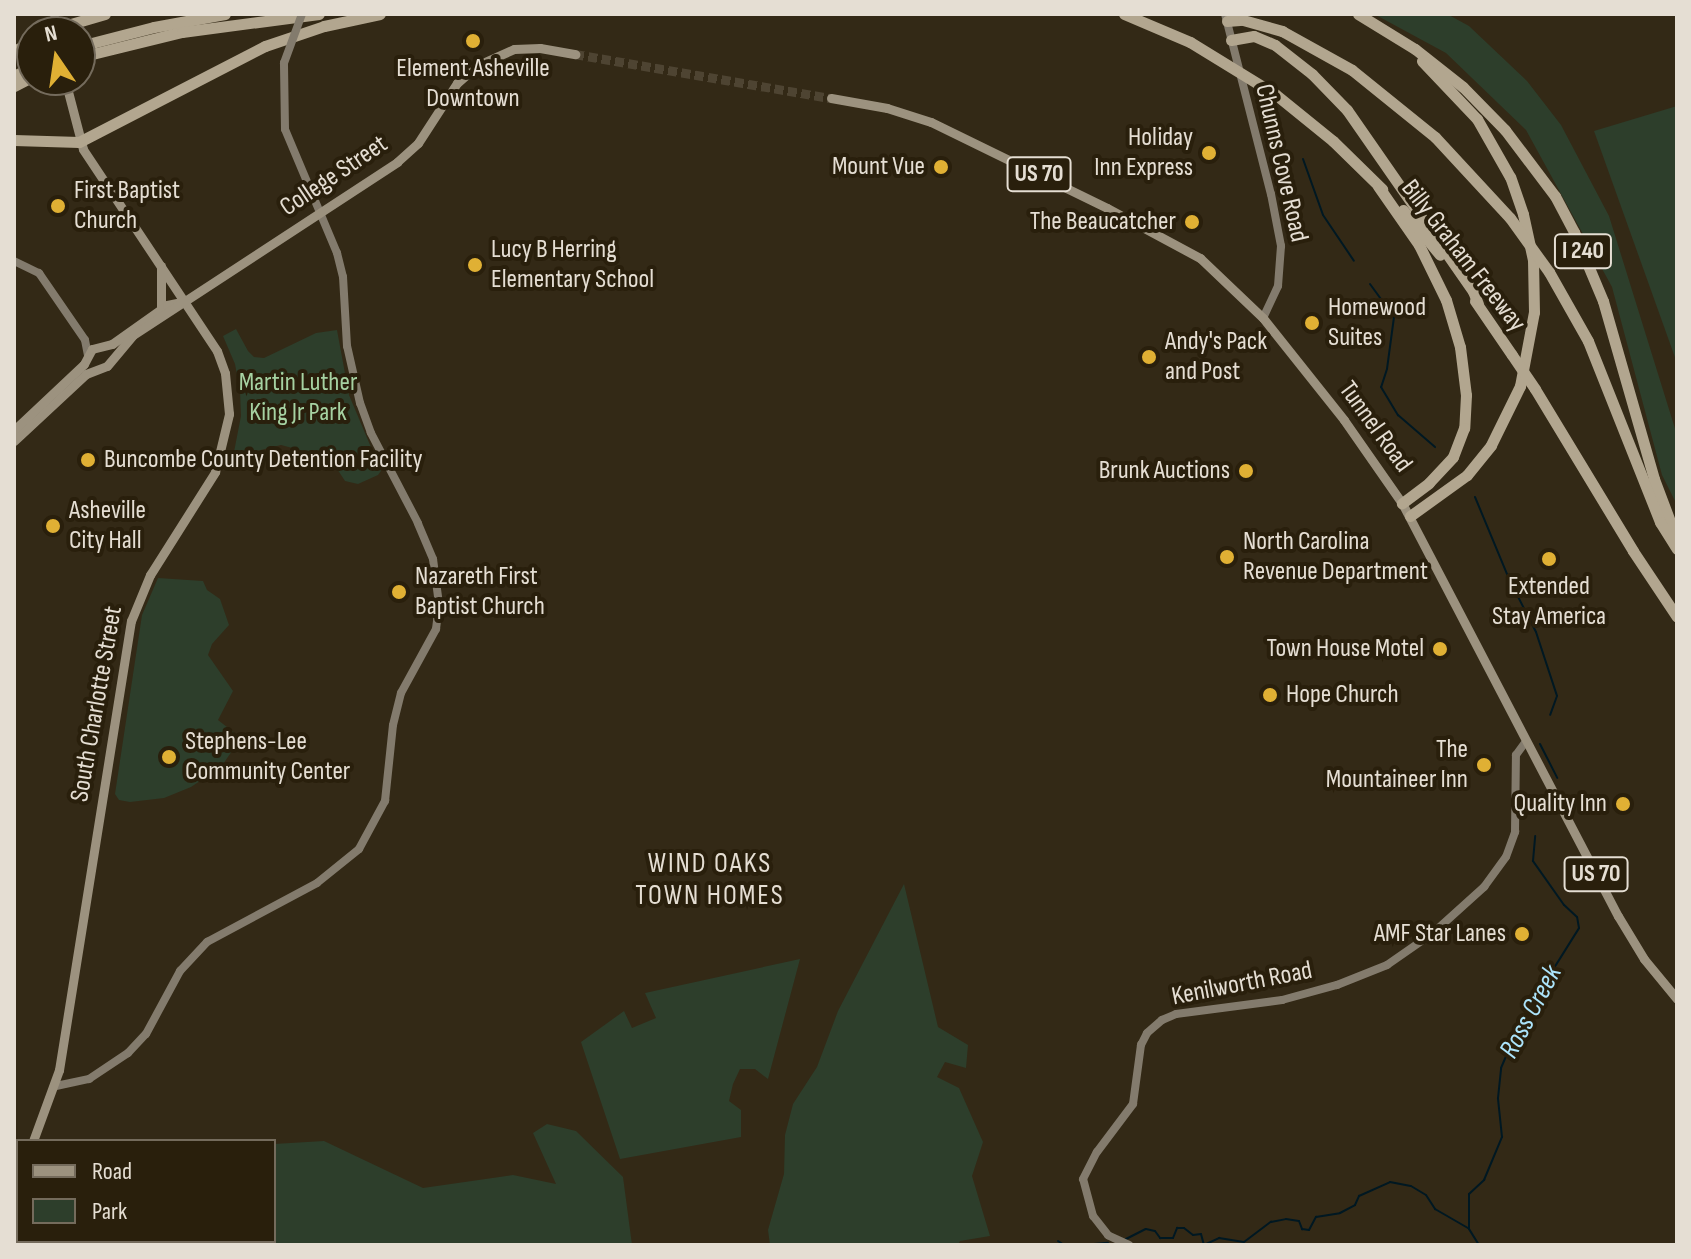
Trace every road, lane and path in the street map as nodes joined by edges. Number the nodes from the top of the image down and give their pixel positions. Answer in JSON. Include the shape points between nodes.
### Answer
{"nodes":[{"id":1,"x":225,"y":14,"type":"edge"},
{"id":2,"x":302,"y":14,"type":"edge"},
{"id":3,"x":319,"y":14,"type":"edge"},
{"id":4,"x":380,"y":14,"type":"edge"},
{"id":5,"x":1124,"y":14,"type":"edge"},
{"id":6,"x":1358,"y":14,"type":"edge"},
{"id":7,"x":1226,"y":18,"type":"edge"},
{"id":8,"x":1382,"y":29,"type":"junction"},
{"id":9,"x":1231,"y":40,"type":"junction"},
{"id":10,"x":96,"y":42,"type":"edge"},
{"id":11,"x":96,"y":53,"type":"edge"},
{"id":12,"x":575,"y":54,"type":"tunnel mouth"},
{"id":13,"x":68,"y":96,"type":"edge"},
{"id":14,"x":831,"y":98,"type":"tunnel mouth"},
{"id":15,"x":14,"y":140,"type":"edge"},
{"id":16,"x":79,"y":142,"type":"junction"},
{"id":17,"x":1378,"y":186,"type":"junction"},
{"id":18,"x":321,"y":213,"type":"junction"},
{"id":19,"x":14,"y":261,"type":"edge"},
{"id":20,"x":161,"y":266,"type":"junction"},
{"id":21,"x":185,"y":302,"type":"junction"},
{"id":22,"x":1478,"y":304,"type":"junction"},
{"id":23,"x":161,"y":309,"type":"junction"},
{"id":24,"x":1263,"y":318,"type":"junction"},
{"id":25,"x":85,"y":340,"type":"junction"},
{"id":26,"x":99,"y":348,"type":"junction"},
{"id":27,"x":88,"y":357,"type":"junction"},
{"id":28,"x":110,"y":358,"type":"junction"},
{"id":29,"x":95,"y":369,"type":"junction"},
{"id":30,"x":48,"y":404,"type":"junction"},
{"id":31,"x":14,"y":430,"type":"edge"},
{"id":32,"x":14,"y":441,"type":"edge"},
{"id":33,"x":1402,"y":503,"type":"junction"},
{"id":34,"x":1410,"y":516,"type":"junction"},
{"id":35,"x":1677,"y":540,"type":"edge"},
{"id":36,"x":1677,"y":549,"type":"edge"},
{"id":37,"x":1677,"y":617,"type":"edge"},
{"id":38,"x":1525,"y":742,"type":"junction"},
{"id":39,"x":1677,"y":999,"type":"edge"},
{"id":40,"x":56,"y":1086,"type":"junction"},
{"id":41,"x":34,"y":1139,"type":"edge"},
{"id":42,"x":1129,"y":1245,"type":"edge"}],
"edges":[{"from":1,"to":10,"type":"highway"},
{"from":2,"to":18,"type":"main road","bridge":true,"via":[[284,63],[282,111]]},
{"from":3,"to":11,"type":"highway","via":[[182,32]]},
{"from":4,"to":16,"type":"highway","via":[[265,46]]},
{"from":5,"to":17,"type":"highway","name":"Billy Graham Freeway","bridge":true,"via":[[1190,42],[1275,94]]},
{"from":6,"to":8,"type":"highway","number":"I 240"},
{"from":7,"to":9,"type":"main road","name":"Chunns Cove Road"},
{"from":7,"to":36,"type":"highway","bridge":true,"via":[[1282,31],[1352,70],[1444,145],[1510,218],[1549,272],[1588,341],[1660,522]]},
{"from":8,"to":34,"type":"highway","via":[[1438,76],[1485,130],[1514,186],[1533,260],[1531,341],[1512,406],[1481,460]]},
{"from":8,"to":35,"type":"highway","number":"I 240","via":[[1439,67],[1485,107],[1555,196],[1603,301]]},
{"from":9,"to":22,"type":"highway","via":[[1266,40],[1324,86],[1372,144]]},
{"from":9,"to":24,"type":"main road","name":"Chunns Cove Road","via":[[1281,246],[1278,286]]},
{"from":12,"to":18,"type":"main road","name":"College Street","via":[[522,48],[478,65],[457,83],[407,154]]},
{"from":13,"to":16,"type":"main road","name":"South Charlotte Street"},
{"from":14,"to":24,"type":"main road","name":"Tunnel Road","number":"US 70","via":[[931,122],[1107,208],[1200,258]]},
{"from":15,"to":16,"type":"highway"},
{"from":16,"to":20,"type":"main road","name":"South Charlotte Street"},
{"from":17,"to":22,"type":"highway","name":"Billy Graham Freeway","via":[[1408,214]]},
{"from":17,"to":33,"type":"highway","via":[[1442,290],[1460,347],[1466,395],[1464,428],[1453,457]]},
{"from":18,"to":21,"type":"main road","name":"College Street"},
{"from":18,"to":40,"type":"main road","via":[[343,277],[347,346],[360,403],[428,543],[438,593],[436,629],[396,710],[385,801],[371,834],[347,862],[199,950],[180,971],[146,1034],[128,1053],[89,1079]]},
{"from":19,"to":25,"type":"main road","via":[[39,273]]},
{"from":20,"to":21,"type":"main road","name":"South Charlotte Street"},
{"from":20,"to":23,"type":"main road"},
{"from":21,"to":23,"type":"main road","name":"College Street"},
{"from":21,"to":28,"type":"main road","name":"College Street","via":[[133,335]]},
{"from":21,"to":40,"type":"main road","name":"South Charlotte Street","via":[[211,340],[225,373],[226,439],[215,472],[150,575],[131,621]]},
{"from":22,"to":37,"type":"highway","name":"Billy Graham Freeway","bridge":true},
{"from":23,"to":26,"type":"main road","name":"College Street"},
{"from":24,"to":33,"type":"main road","name":"Tunnel Road","number":"US 70"},
{"from":25,"to":26,"type":"main road"},
{"from":25,"to":27,"type":"main road"},
{"from":26,"to":27,"type":"main road","name":"College Street"},
{"from":26,"to":28,"type":"main road"},
{"from":27,"to":29,"type":"main road"},
{"from":27,"to":30,"type":"main road"},
{"from":28,"to":29,"type":"main road","name":"College Street","via":[[105,368]]},
{"from":29,"to":30,"type":"main road"},
{"from":30,"to":31,"type":"main road"},
{"from":30,"to":32,"type":"main road"},
{"from":33,"to":34,"type":"main road","name":"Tunnel Road","number":"US 70"},
{"from":34,"to":38,"type":"main road","name":"Tunnel Road","number":"US 70"},
{"from":38,"to":39,"type":"main road","name":"Tunnel Road","number":"US 70","via":[[1629,935]]},
{"from":38,"to":42,"type":"main road","name":"Kenilworth Road","via":[[1517,751],[1515,832],[1506,857],[1484,887],[1433,933],[1371,973],[1311,994],[1176,1014],[1147,1033],[1133,1104],[1083,1179],[1093,1216],[1108,1235]]},
{"from":40,"to":41,"type":"main road","name":"South Charlotte Street"}]}
